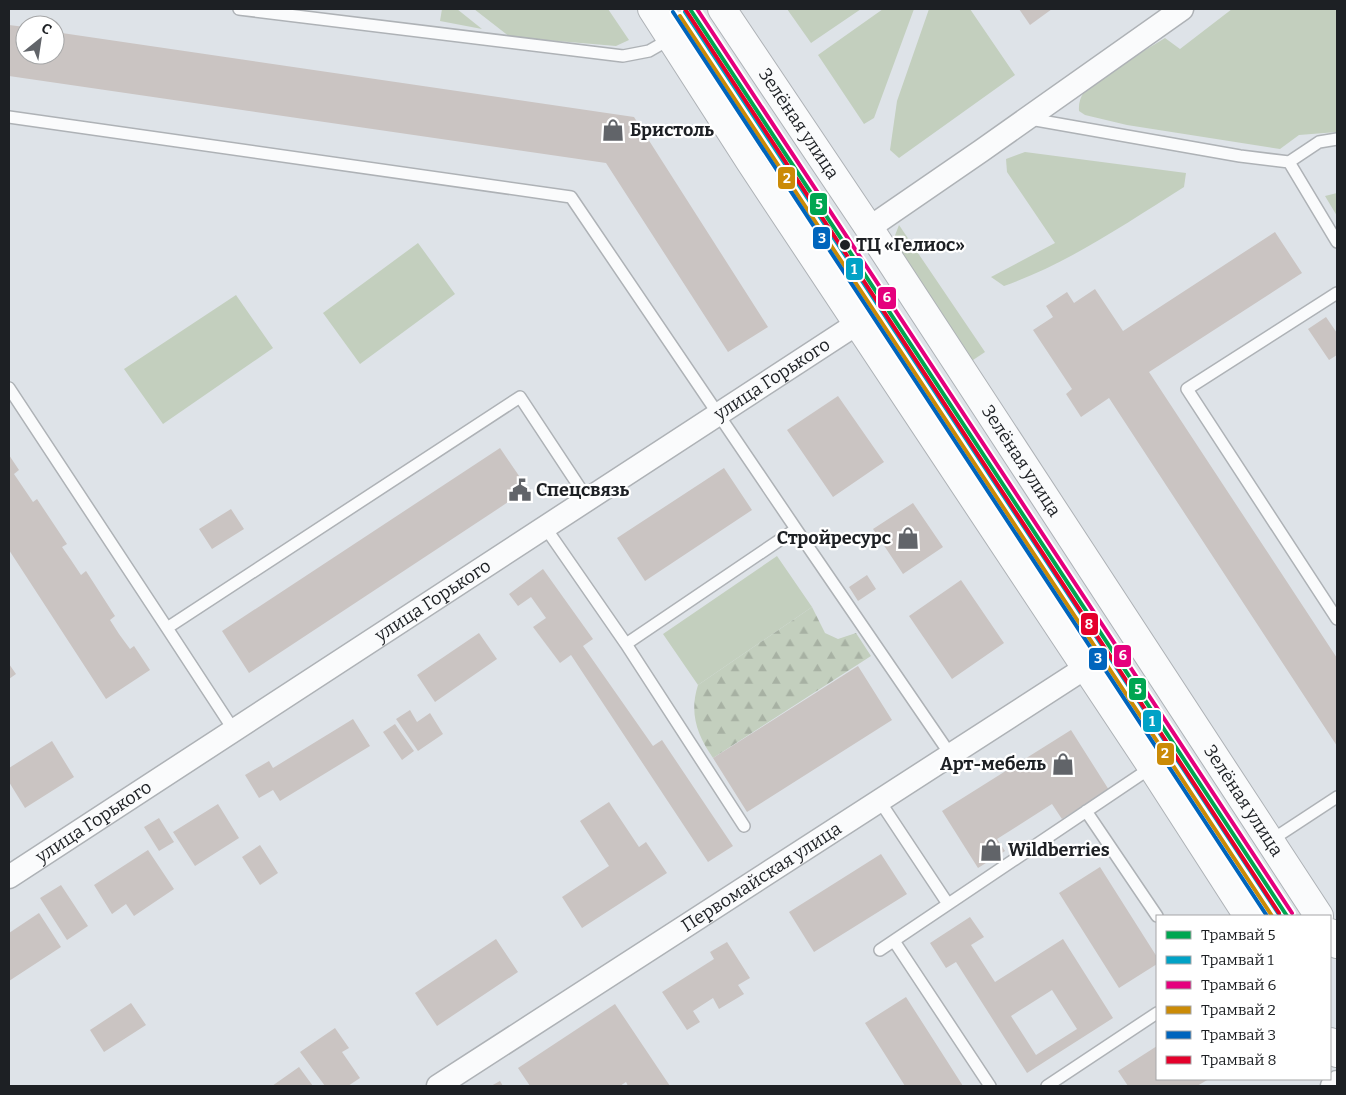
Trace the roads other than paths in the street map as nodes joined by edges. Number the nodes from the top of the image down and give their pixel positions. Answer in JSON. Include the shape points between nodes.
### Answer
{"nodes":[{"id":1,"x":239,"y":9,"type":"edge"},
{"id":2,"x":652,"y":9,"type":"edge"},
{"id":3,"x":722,"y":9,"type":"edge"},
{"id":4,"x":1182,"y":9,"type":"edge"},
{"id":5,"x":670,"y":38,"type":"junction"},
{"id":6,"x":9,"y":117,"type":"edge"},
{"id":7,"x":1028,"y":118,"type":"junction"},
{"id":8,"x":1337,"y":139,"type":"edge"},
{"id":9,"x":1289,"y":162,"type":"junction"},
{"id":10,"x":869,"y":228,"type":"junction"},
{"id":11,"x":1337,"y":242,"type":"edge"},
{"id":12,"x":1337,"y":293,"type":"edge"},
{"id":13,"x":858,"y":323,"type":"junction"},
{"id":14,"x":9,"y":388,"type":"edge"},
{"id":15,"x":718,"y":415,"type":"junction"},
{"id":16,"x":588,"y":500,"type":"junction"},
{"id":17,"x":545,"y":528,"type":"junction"},
{"id":18,"x":796,"y":529,"type":"junction"},
{"id":19,"x":1337,"y":619,"type":"edge"},
{"id":20,"x":168,"y":628,"type":"junction"},
{"id":21,"x":626,"y":644,"type":"junction"},
{"id":22,"x":1085,"y":668,"type":"junction"},
{"id":23,"x":235,"y":732,"type":"junction"},
{"id":24,"x":950,"y":754,"type":"junction"},
{"id":25,"x":1152,"y":767,"type":"junction"},
{"id":26,"x":1337,"y":797,"type":"edge"},
{"id":27,"x":879,"y":800,"type":"junction"},
{"id":28,"x":1086,"y":812,"type":"junction"},
{"id":29,"x":744,"y":826,"type":"dead end"},
{"id":30,"x":1270,"y":842,"type":"junction"},
{"id":31,"x":9,"y":877,"type":"edge"},
{"id":32,"x":948,"y":904,"type":"junction"},
{"id":33,"x":1156,"y":915,"type":"edge"},
{"id":34,"x":1247,"y":915,"type":"edge"},
{"id":35,"x":1318,"y":915,"type":"edge"},
{"id":36,"x":894,"y":941,"type":"junction"},
{"id":37,"x":880,"y":950,"type":"dead end"},
{"id":38,"x":1156,"y":1014,"type":"edge"},
{"id":39,"x":1337,"y":1082,"type":"edge"},
{"id":40,"x":438,"y":1086,"type":"edge"},
{"id":41,"x":990,"y":1086,"type":"edge"},
{"id":42,"x":1047,"y":1086,"type":"edge"},
{"id":43,"x":1332,"y":1086,"type":"edge"}],
"edges":[{"from":1,"to":5,"type":"lane","via":[[623,56],[649,51]]},
{"from":2,"to":5,"type":"street"},
{"from":3,"to":10,"type":"street","name":"Зелёная улица"},
{"from":4,"to":7,"type":"street"},
{"from":5,"to":13,"type":"street"},
{"from":6,"to":15,"type":"lane","via":[[571,197]]},
{"from":7,"to":9,"type":"lane"},
{"from":7,"to":10,"type":"street"},
{"from":8,"to":9,"type":"lane","via":[[1320,142]]},
{"from":9,"to":11,"type":"lane"},
{"from":10,"to":30,"type":"street","name":"Зелёная улица"},
{"from":12,"to":19,"type":"lane","via":[[1187,389]]},
{"from":13,"to":15,"type":"street","name":"улица Горького"},
{"from":13,"to":22,"type":"street"},
{"from":14,"to":20,"type":"lane"},
{"from":15,"to":16,"type":"street","name":"улица Горького"},
{"from":15,"to":18,"type":"lane"},
{"from":16,"to":17,"type":"street","name":"улица Горького"},
{"from":16,"to":20,"type":"lane","via":[[520,397]]},
{"from":17,"to":21,"type":"lane"},
{"from":17,"to":23,"type":"street","name":"улица Горького"},
{"from":18,"to":21,"type":"lane"},
{"from":18,"to":24,"type":"lane"},
{"from":20,"to":23,"type":"lane"},
{"from":21,"to":29,"type":"lane"},
{"from":22,"to":24,"type":"street","name":"Первомайская улица"},
{"from":22,"to":25,"type":"street"},
{"from":23,"to":31,"type":"street","name":"улица Горького"},
{"from":24,"to":27,"type":"street","name":"Первомайская улица"},
{"from":25,"to":28,"type":"lane"},
{"from":25,"to":34,"type":"street"},
{"from":26,"to":30,"type":"lane"},
{"from":27,"to":32,"type":"lane"},
{"from":27,"to":40,"type":"street","name":"Первомайская улица"},
{"from":28,"to":32,"type":"lane"},
{"from":28,"to":33,"type":"lane"},
{"from":30,"to":35,"type":"street","name":"Зелёная улица"},
{"from":32,"to":36,"type":"lane"},
{"from":36,"to":37,"type":"lane"},
{"from":36,"to":41,"type":"lane"},
{"from":38,"to":42,"type":"lane"},
{"from":39,"to":43,"type":"street"}]}
